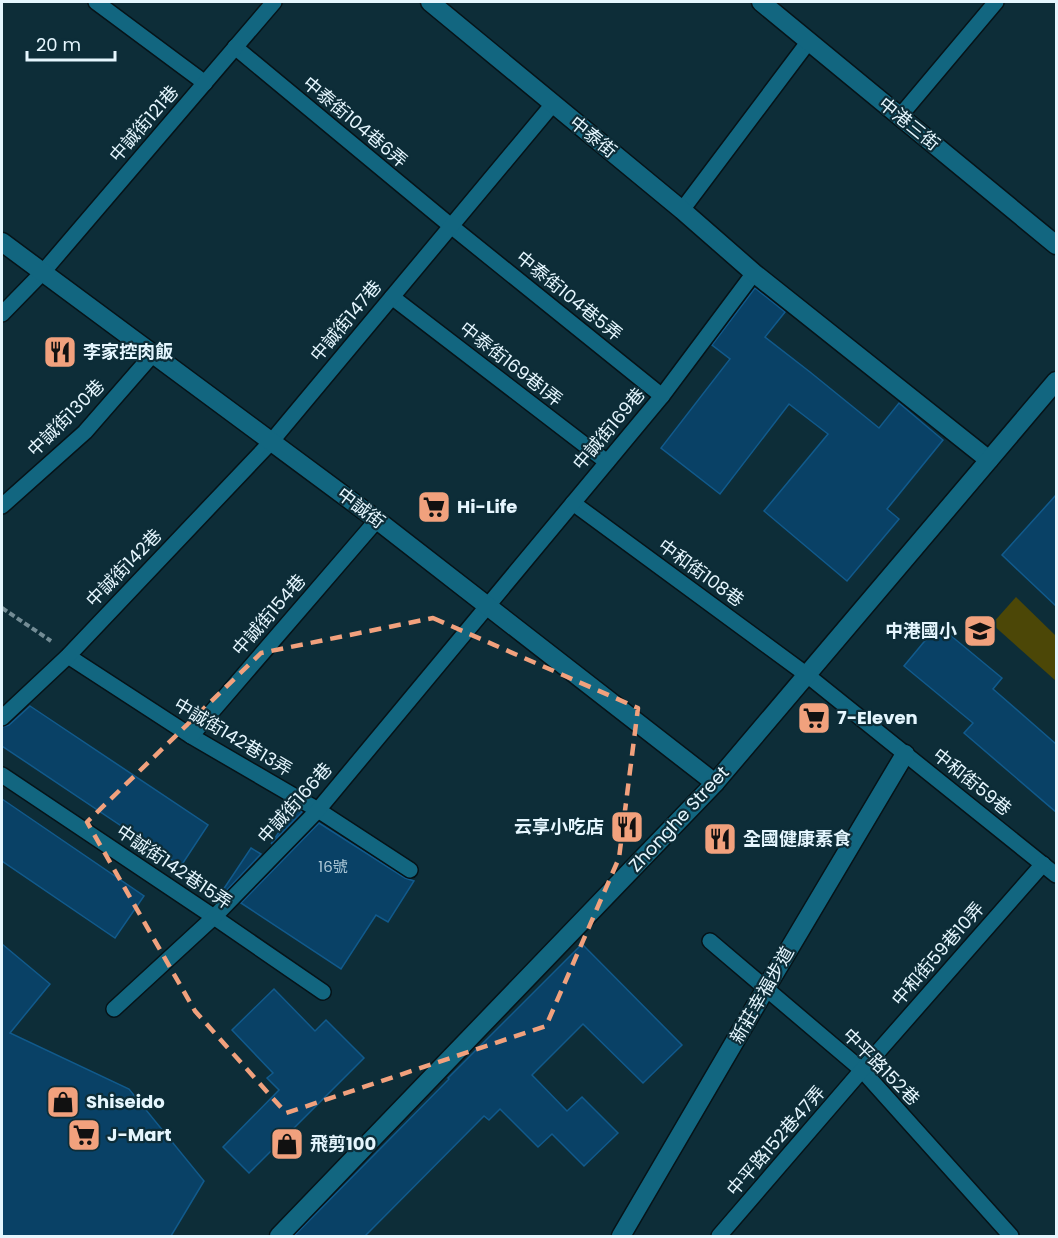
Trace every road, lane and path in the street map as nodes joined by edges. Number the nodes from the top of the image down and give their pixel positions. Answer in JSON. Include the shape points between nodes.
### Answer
{"nodes":[{"id":1,"x":96,"y":2,"type":"edge"},
{"id":2,"x":274,"y":2,"type":"edge"},
{"id":3,"x":430,"y":2,"type":"edge"},
{"id":4,"x":761,"y":2,"type":"edge"},
{"id":5,"x":996,"y":2,"type":"edge"},
{"id":6,"x":809,"y":41,"type":"junction"},
{"id":7,"x":235,"y":47,"type":"junction"},
{"id":8,"x":205,"y":83,"type":"junction"},
{"id":9,"x":553,"y":104,"type":"junction"},
{"id":10,"x":900,"y":116,"type":"junction"},
{"id":11,"x":682,"y":210,"type":"junction"},
{"id":12,"x":451,"y":226,"type":"junction"},
{"id":13,"x":2,"y":242,"type":"edge"},
{"id":14,"x":1056,"y":245,"type":"edge"},
{"id":15,"x":43,"y":272,"type":"junction"},
{"id":16,"x":754,"y":273,"type":"junction"},
{"id":17,"x":392,"y":297,"type":"junction"},
{"id":18,"x":2,"y":314,"type":"edge"},
{"id":19,"x":153,"y":354,"type":"junction"},
{"id":20,"x":1056,"y":381,"type":"edge"},
{"id":21,"x":662,"y":396,"type":"junction"},
{"id":22,"x":271,"y":442,"type":"junction"},
{"id":23,"x":989,"y":460,"type":"junction"},
{"id":24,"x":607,"y":462,"type":"junction"},
{"id":25,"x":573,"y":503,"type":"junction"},
{"id":26,"x":2,"y":506,"type":"edge"},
{"id":27,"x":377,"y":520,"type":"junction"},
{"id":28,"x":487,"y":606,"type":"junction"},
{"id":29,"x":2,"y":608,"type":"edge"},
{"id":30,"x":69,"y":655,"type":"junction"},
{"id":31,"x":807,"y":675,"type":"junction"},
{"id":32,"x":2,"y":718,"type":"edge"},
{"id":33,"x":191,"y":736,"type":"junction"},
{"id":34,"x":905,"y":754,"type":"junction"},
{"id":35,"x":2,"y":775,"type":"edge"},
{"id":36,"x":715,"y":783,"type":"junction"},
{"id":37,"x":318,"y":810,"type":"junction"},
{"id":38,"x":1043,"y":864,"type":"junction"},
{"id":39,"x":410,"y":870,"type":"dead end"},
{"id":40,"x":1056,"y":875,"type":"edge"},
{"id":41,"x":214,"y":916,"type":"junction"},
{"id":42,"x":710,"y":941,"type":"dead end"},
{"id":43,"x":766,"y":988,"type":"junction"},
{"id":44,"x":323,"y":992,"type":"dead end"},
{"id":45,"x":114,"y":1009,"type":"dead end"},
{"id":46,"x":862,"y":1070,"type":"junction"},
{"id":47,"x":279,"y":1236,"type":"edge"},
{"id":48,"x":621,"y":1236,"type":"edge"},
{"id":49,"x":719,"y":1236,"type":"edge"},
{"id":50,"x":1011,"y":1236,"type":"edge"}],
"edges":[{"from":1,"to":8,"type":"lane"},
{"from":2,"to":7,"type":"lane","name":"中誠街121巷"},
{"from":3,"to":9,"type":"street","name":"中泰街"},
{"from":4,"to":6,"type":"street","name":"中港三街"},
{"from":5,"to":10,"type":"lane"},
{"from":6,"to":10,"type":"street","name":"中港三街"},
{"from":6,"to":11,"type":"lane"},
{"from":7,"to":8,"type":"lane","name":"中誠街121巷"},
{"from":7,"to":12,"type":"lane","name":"中泰街104巷6弄"},
{"from":8,"to":15,"type":"lane","name":"中誠街121巷"},
{"from":9,"to":11,"type":"street","name":"中泰街"},
{"from":9,"to":12,"type":"lane","name":"中誠街147巷"},
{"from":10,"to":14,"type":"street","name":"中港三街"},
{"from":11,"to":16,"type":"street","name":"中泰街"},
{"from":12,"to":17,"type":"lane","name":"中誠街147巷"},
{"from":12,"to":21,"type":"lane","name":"中泰街104巷5弄"},
{"from":13,"to":15,"type":"street","name":"中誠街"},
{"from":15,"to":18,"type":"lane","name":"中誠街121巷"},
{"from":15,"to":19,"type":"street","name":"中誠街"},
{"from":16,"to":21,"type":"lane","name":"中誠街169巷"},
{"from":16,"to":23,"type":"street","name":"中泰街"},
{"from":17,"to":22,"type":"lane","name":"中誠街147巷"},
{"from":17,"to":24,"type":"lane","name":"中泰街169巷1弄"},
{"from":19,"to":22,"type":"street","name":"中誠街"},
{"from":19,"to":26,"type":"lane","name":"中誠街130巷","via":[[85,432]]},
{"from":20,"to":23,"type":"street","name":"Zhonghe Street"},
{"from":21,"to":24,"type":"lane","name":"中誠街169巷"},
{"from":22,"to":27,"type":"street","name":"中誠街"},
{"from":22,"to":30,"type":"lane","name":"中誠街142巷"},
{"from":23,"to":31,"type":"street","name":"Zhonghe Street"},
{"from":24,"to":25,"type":"lane","name":"中誠街169巷"},
{"from":25,"to":28,"type":"lane","name":"中誠街169巷"},
{"from":25,"to":31,"type":"lane","name":"中和街108巷"},
{"from":27,"to":28,"type":"street","name":"中誠街"},
{"from":27,"to":33,"type":"lane","name":"中誠街154巷"},
{"from":28,"to":36,"type":"street","name":"中誠街"},
{"from":28,"to":37,"type":"lane","name":"中誠街166巷"},
{"from":29,"to":30,"type":"path"},
{"from":30,"to":32,"type":"lane","name":"中誠街142巷"},
{"from":30,"to":33,"type":"lane","name":"中誠街142巷13弄"},
{"from":31,"to":34,"type":"lane","name":"中和街59巷"},
{"from":31,"to":36,"type":"street","name":"Zhonghe Street"},
{"from":33,"to":37,"type":"lane","name":"中誠街142巷13弄"},
{"from":34,"to":38,"type":"lane","name":"中和街59巷"},
{"from":34,"to":43,"type":"street","name":"新莊幸福步道"},
{"from":35,"to":41,"type":"lane","name":"中誠街142巷15弄"},
{"from":36,"to":47,"type":"street","name":"Zhonghe Street"},
{"from":37,"to":39,"type":"lane","name":"中誠街142巷13弄"},
{"from":37,"to":41,"type":"lane","name":"中誠街166巷"},
{"from":38,"to":40,"type":"lane","name":"中和街59巷"},
{"from":38,"to":46,"type":"lane","name":"中和街59巷10弄"},
{"from":41,"to":44,"type":"lane","name":"中誠街142巷15弄"},
{"from":41,"to":45,"type":"lane","name":"中誠街166巷"},
{"from":42,"to":43,"type":"lane","name":"中平路152巷"},
{"from":43,"to":46,"type":"lane","name":"中平路152巷"},
{"from":43,"to":48,"type":"street","name":"新莊幸福步道"},
{"from":46,"to":49,"type":"lane","name":"中平路152巷47弄"},
{"from":46,"to":50,"type":"lane","name":"中平路152巷"}]}
